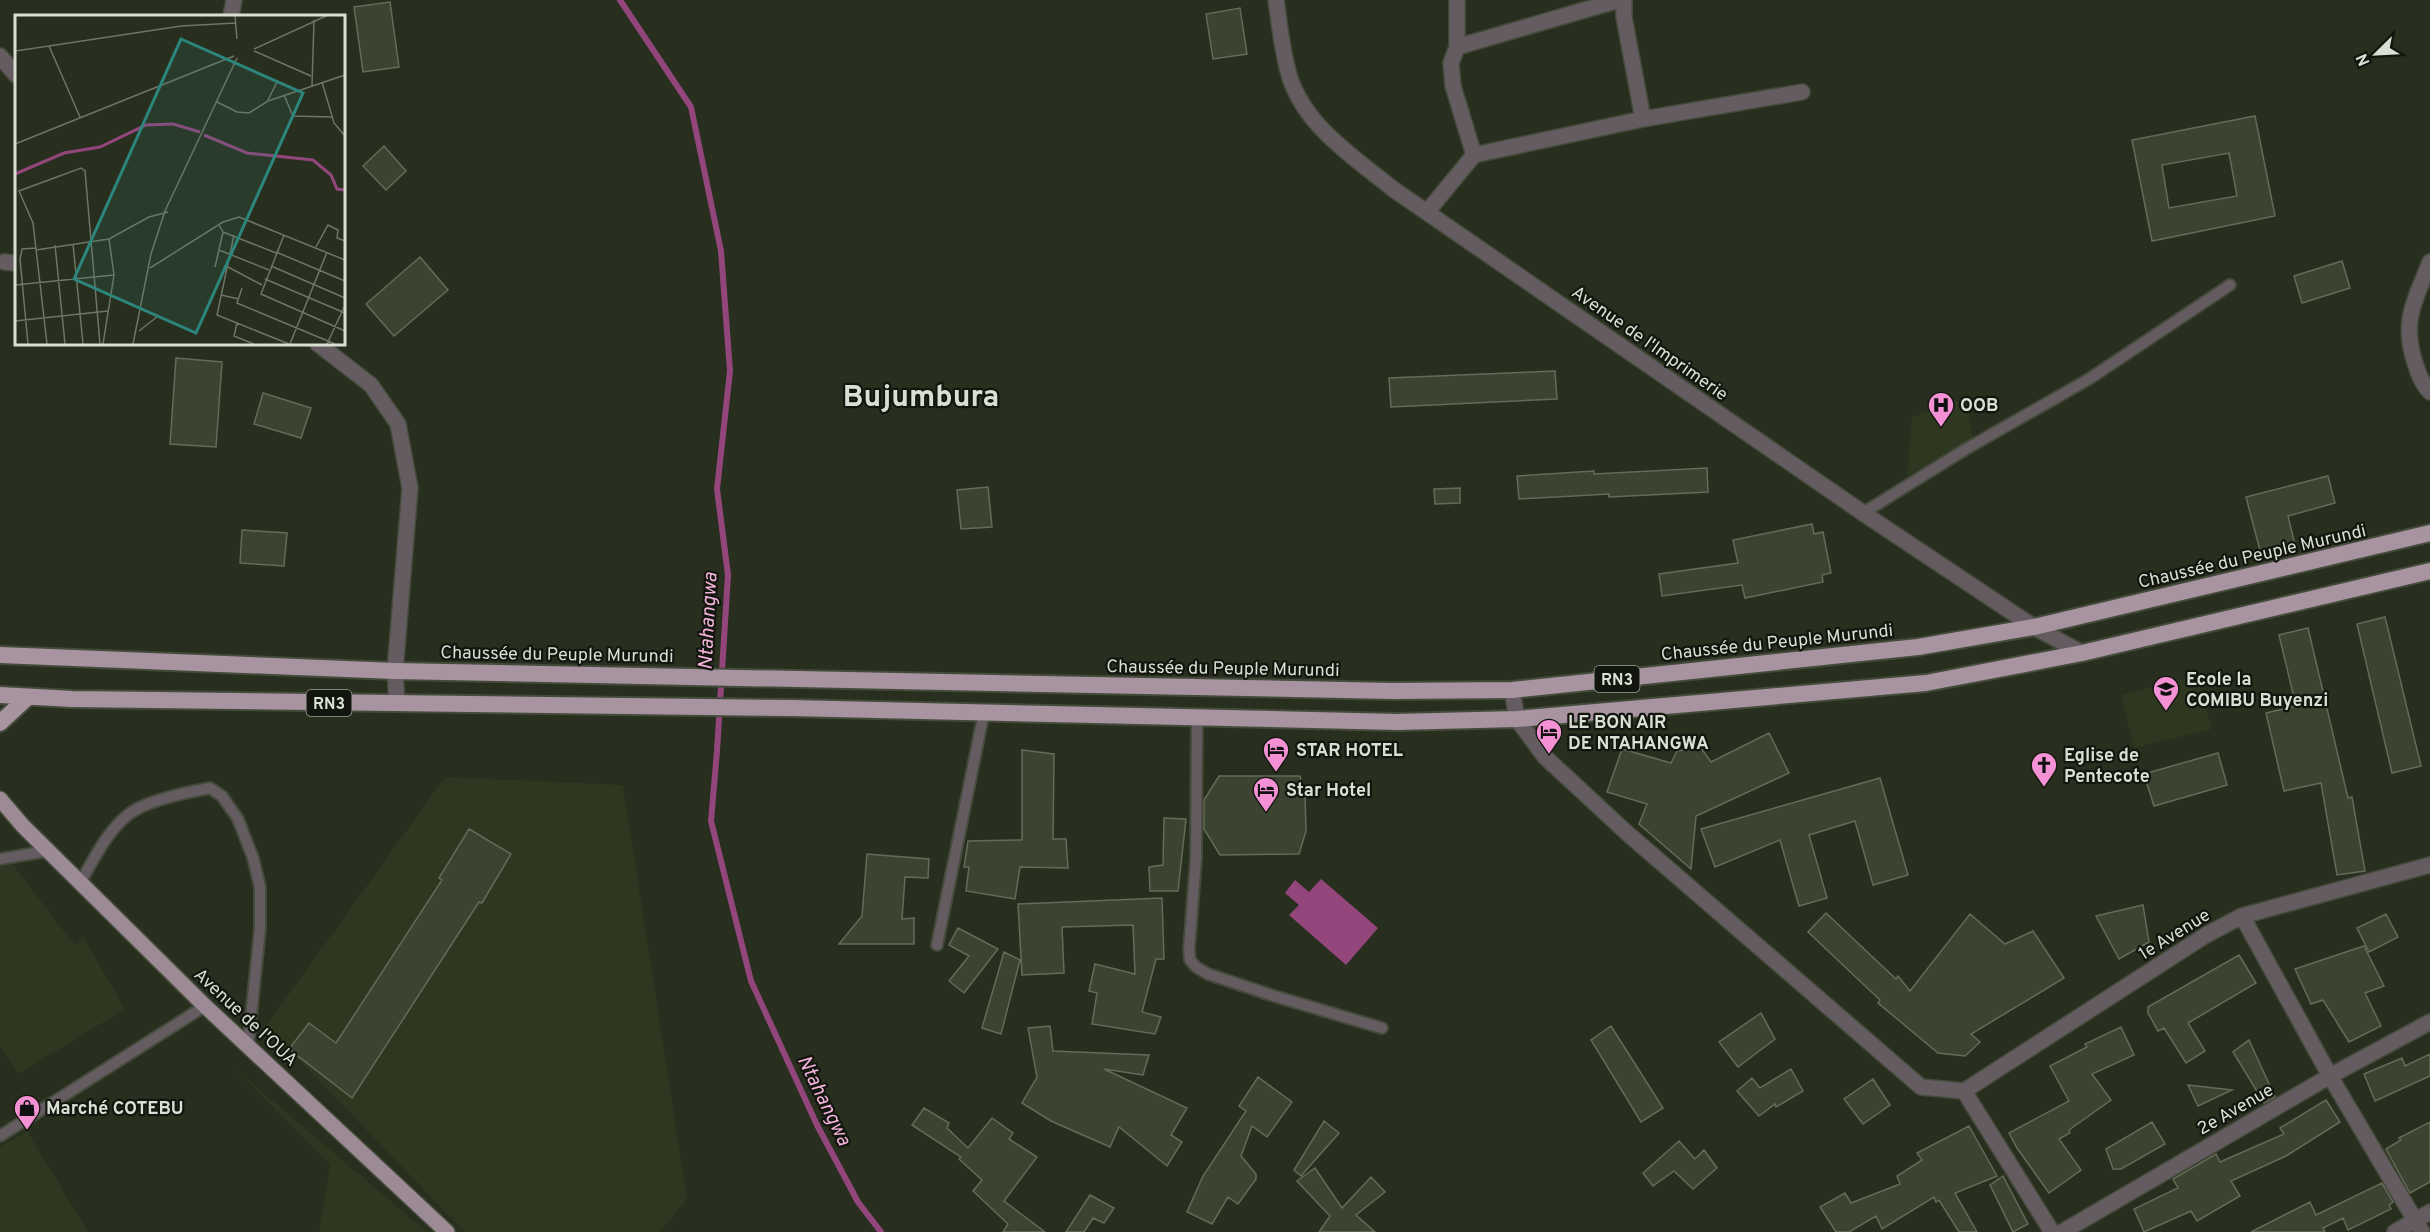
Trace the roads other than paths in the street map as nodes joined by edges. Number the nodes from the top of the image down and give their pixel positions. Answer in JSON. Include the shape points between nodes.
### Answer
{"nodes":[{"id":1,"x":234,"y":0,"type":"edge"},
{"id":2,"x":1276,"y":0,"type":"edge"},
{"id":3,"x":1457,"y":0,"type":"edge"},
{"id":4,"x":1619,"y":0,"type":"edge"},
{"id":5,"x":1624,"y":0,"type":"edge"},
{"id":6,"x":231,"y":15,"type":"edge"},
{"id":7,"x":1457,"y":46,"type":"junction"},
{"id":8,"x":0,"y":56,"type":"edge"},
{"id":9,"x":15,"y":74,"type":"edge"},
{"id":10,"x":1802,"y":92,"type":"dead end"},
{"id":11,"x":1643,"y":119,"type":"junction"},
{"id":12,"x":1474,"y":154,"type":"junction"},
{"id":13,"x":1427,"y":212,"type":"junction"},
{"id":14,"x":2430,"y":262,"type":"edge"},
{"id":15,"x":2230,"y":285,"type":"dead end"},
{"id":16,"x":319,"y":345,"type":"edge"},
{"id":17,"x":2430,"y":392,"type":"edge"},
{"id":18,"x":1863,"y":513,"type":"junction"},
{"id":19,"x":2430,"y":533,"type":"edge"},
{"id":20,"x":2430,"y":572,"type":"edge"},
{"id":21,"x":2034,"y":627,"type":"junction"},
{"id":22,"x":2082,"y":653,"type":"junction"},
{"id":23,"x":0,"y":655,"type":"edge"},
{"id":24,"x":395,"y":671,"type":"junction"},
{"id":25,"x":1512,"y":690,"type":"junction"},
{"id":26,"x":0,"y":695,"type":"edge"},
{"id":27,"x":27,"y":698,"type":"junction"},
{"id":28,"x":397,"y":703,"type":"junction"},
{"id":29,"x":984,"y":712,"type":"junction"},
{"id":30,"x":1197,"y":717,"type":"junction"},
{"id":31,"x":1517,"y":719,"type":"junction"},
{"id":32,"x":0,"y":723,"type":"edge"},
{"id":33,"x":0,"y":799,"type":"edge"},
{"id":34,"x":0,"y":810,"type":"edge"},
{"id":35,"x":22,"y":826,"type":"junction"},
{"id":36,"x":47,"y":851,"type":"junction"},
{"id":37,"x":0,"y":859,"type":"edge"},
{"id":38,"x":2430,"y":865,"type":"edge"},
{"id":39,"x":80,"y":883,"type":"junction"},
{"id":40,"x":2242,"y":916,"type":"junction"},
{"id":41,"x":937,"y":945,"type":"dead end"},
{"id":42,"x":205,"y":1006,"type":"junction"},
{"id":43,"x":2430,"y":1022,"type":"edge"},
{"id":44,"x":1382,"y":1028,"type":"dead end"},
{"id":45,"x":248,"y":1046,"type":"junction"},
{"id":46,"x":2330,"y":1076,"type":"junction"},
{"id":47,"x":1964,"y":1091,"type":"junction"},
{"id":48,"x":0,"y":1136,"type":"edge"},
{"id":49,"x":2430,"y":1212,"type":"edge"},
{"id":50,"x":2418,"y":1227,"type":"edge"},
{"id":51,"x":447,"y":1232,"type":"edge"},
{"id":52,"x":2052,"y":1232,"type":"edge"},
{"id":53,"x":2062,"y":1232,"type":"edge"},
{"id":54,"x":2395,"y":1232,"type":"edge"}],
"edges":[{"from":1,"to":6,"type":"street"},
{"from":2,"to":13,"type":"street","name":"Avenue de l'Imprimerie","via":[[1290,79],[1303,103],[1322,129],[1392,189]]},
{"from":3,"to":7,"type":"street"},
{"from":4,"to":7,"type":"street"},
{"from":5,"to":11,"type":"street"},
{"from":7,"to":12,"type":"street","via":[[1450,63],[1453,86]]},
{"from":8,"to":9,"type":"street"},
{"from":10,"to":11,"type":"street"},
{"from":11,"to":12,"type":"street"},
{"from":12,"to":13,"type":"street"},
{"from":13,"to":18,"type":"street","name":"Avenue de l'Imprimerie"},
{"from":14,"to":17,"type":"street","via":[[2409,320],[2408,342],[2419,376]]},
{"from":15,"to":18,"type":"lane","via":[[2089,379]]},
{"from":16,"to":24,"type":"street","via":[[371,385],[398,424],[410,488]]},
{"from":18,"to":21,"type":"street","name":"Avenue de l'Imprimerie"},
{"from":19,"to":21,"type":"highway","name":"Chaussée du Peuple Murundi","number":"RN3"},
{"from":20,"to":22,"type":"highway","number":"RN3"},
{"from":21,"to":22,"type":"street","name":"Avenue de l'Imprimerie"},
{"from":21,"to":25,"type":"highway","name":"Chaussée du Peuple Murundi","number":"RN3","via":[[1918,647]]},
{"from":22,"to":31,"type":"highway","number":"RN3","via":[[1926,683]]},
{"from":23,"to":24,"type":"highway","name":"Chaussée du Peuple Murundi","number":"RN3"},
{"from":24,"to":25,"type":"highway","name":"Chaussée du Peuple Murundi","number":"RN3","via":[[1392,691]]},
{"from":24,"to":28,"type":"street"},
{"from":25,"to":31,"type":"street"},
{"from":26,"to":27,"type":"highway","number":"RN3"},
{"from":27,"to":28,"type":"highway","number":"RN3"},
{"from":27,"to":32,"type":"highway"},
{"from":28,"to":29,"type":"highway","number":"RN3"},
{"from":29,"to":30,"type":"highway","number":"RN3"},
{"from":29,"to":41,"type":"lane"},
{"from":30,"to":31,"type":"highway","number":"RN3","via":[[1397,722]]},
{"from":30,"to":44,"type":"lane","via":[[1196,859],[1190,960],[1208,974]]},
{"from":31,"to":47,"type":"street","via":[[1545,757],[1627,833],[1921,1086]]},
{"from":33,"to":35,"type":"main road","name":"Avenue de l'OUA"},
{"from":34,"to":35,"type":"main road","name":"Avenue de l'OUA"},
{"from":35,"to":36,"type":"main road","name":"Avenue de l'OUA"},
{"from":36,"to":37,"type":"lane"},
{"from":36,"to":39,"type":"main road","name":"Avenue de l'OUA"},
{"from":38,"to":40,"type":"street","name":"1e Avenue"},
{"from":39,"to":42,"type":"main road","name":"Avenue de l'OUA"},
{"from":39,"to":45,"type":"lane","via":[[109,835],[130,813],[193,791],[210,788],[222,796],[238,819],[260,887],[260,929]]},
{"from":40,"to":46,"type":"street"},
{"from":40,"to":47,"type":"street","name":"1e Avenue","via":[[2206,935]]},
{"from":42,"to":45,"type":"main road","name":"Avenue de l'OUA"},
{"from":42,"to":48,"type":"lane"},
{"from":43,"to":46,"type":"street","name":"2e Avenue"},
{"from":45,"to":51,"type":"main road","name":"Avenue de l'OUA"},
{"from":46,"to":50,"type":"street"},
{"from":46,"to":53,"type":"street","name":"2e Avenue"},
{"from":47,"to":52,"type":"street"},
{"from":49,"to":50,"type":"street"},
{"from":50,"to":54,"type":"street"}]}
